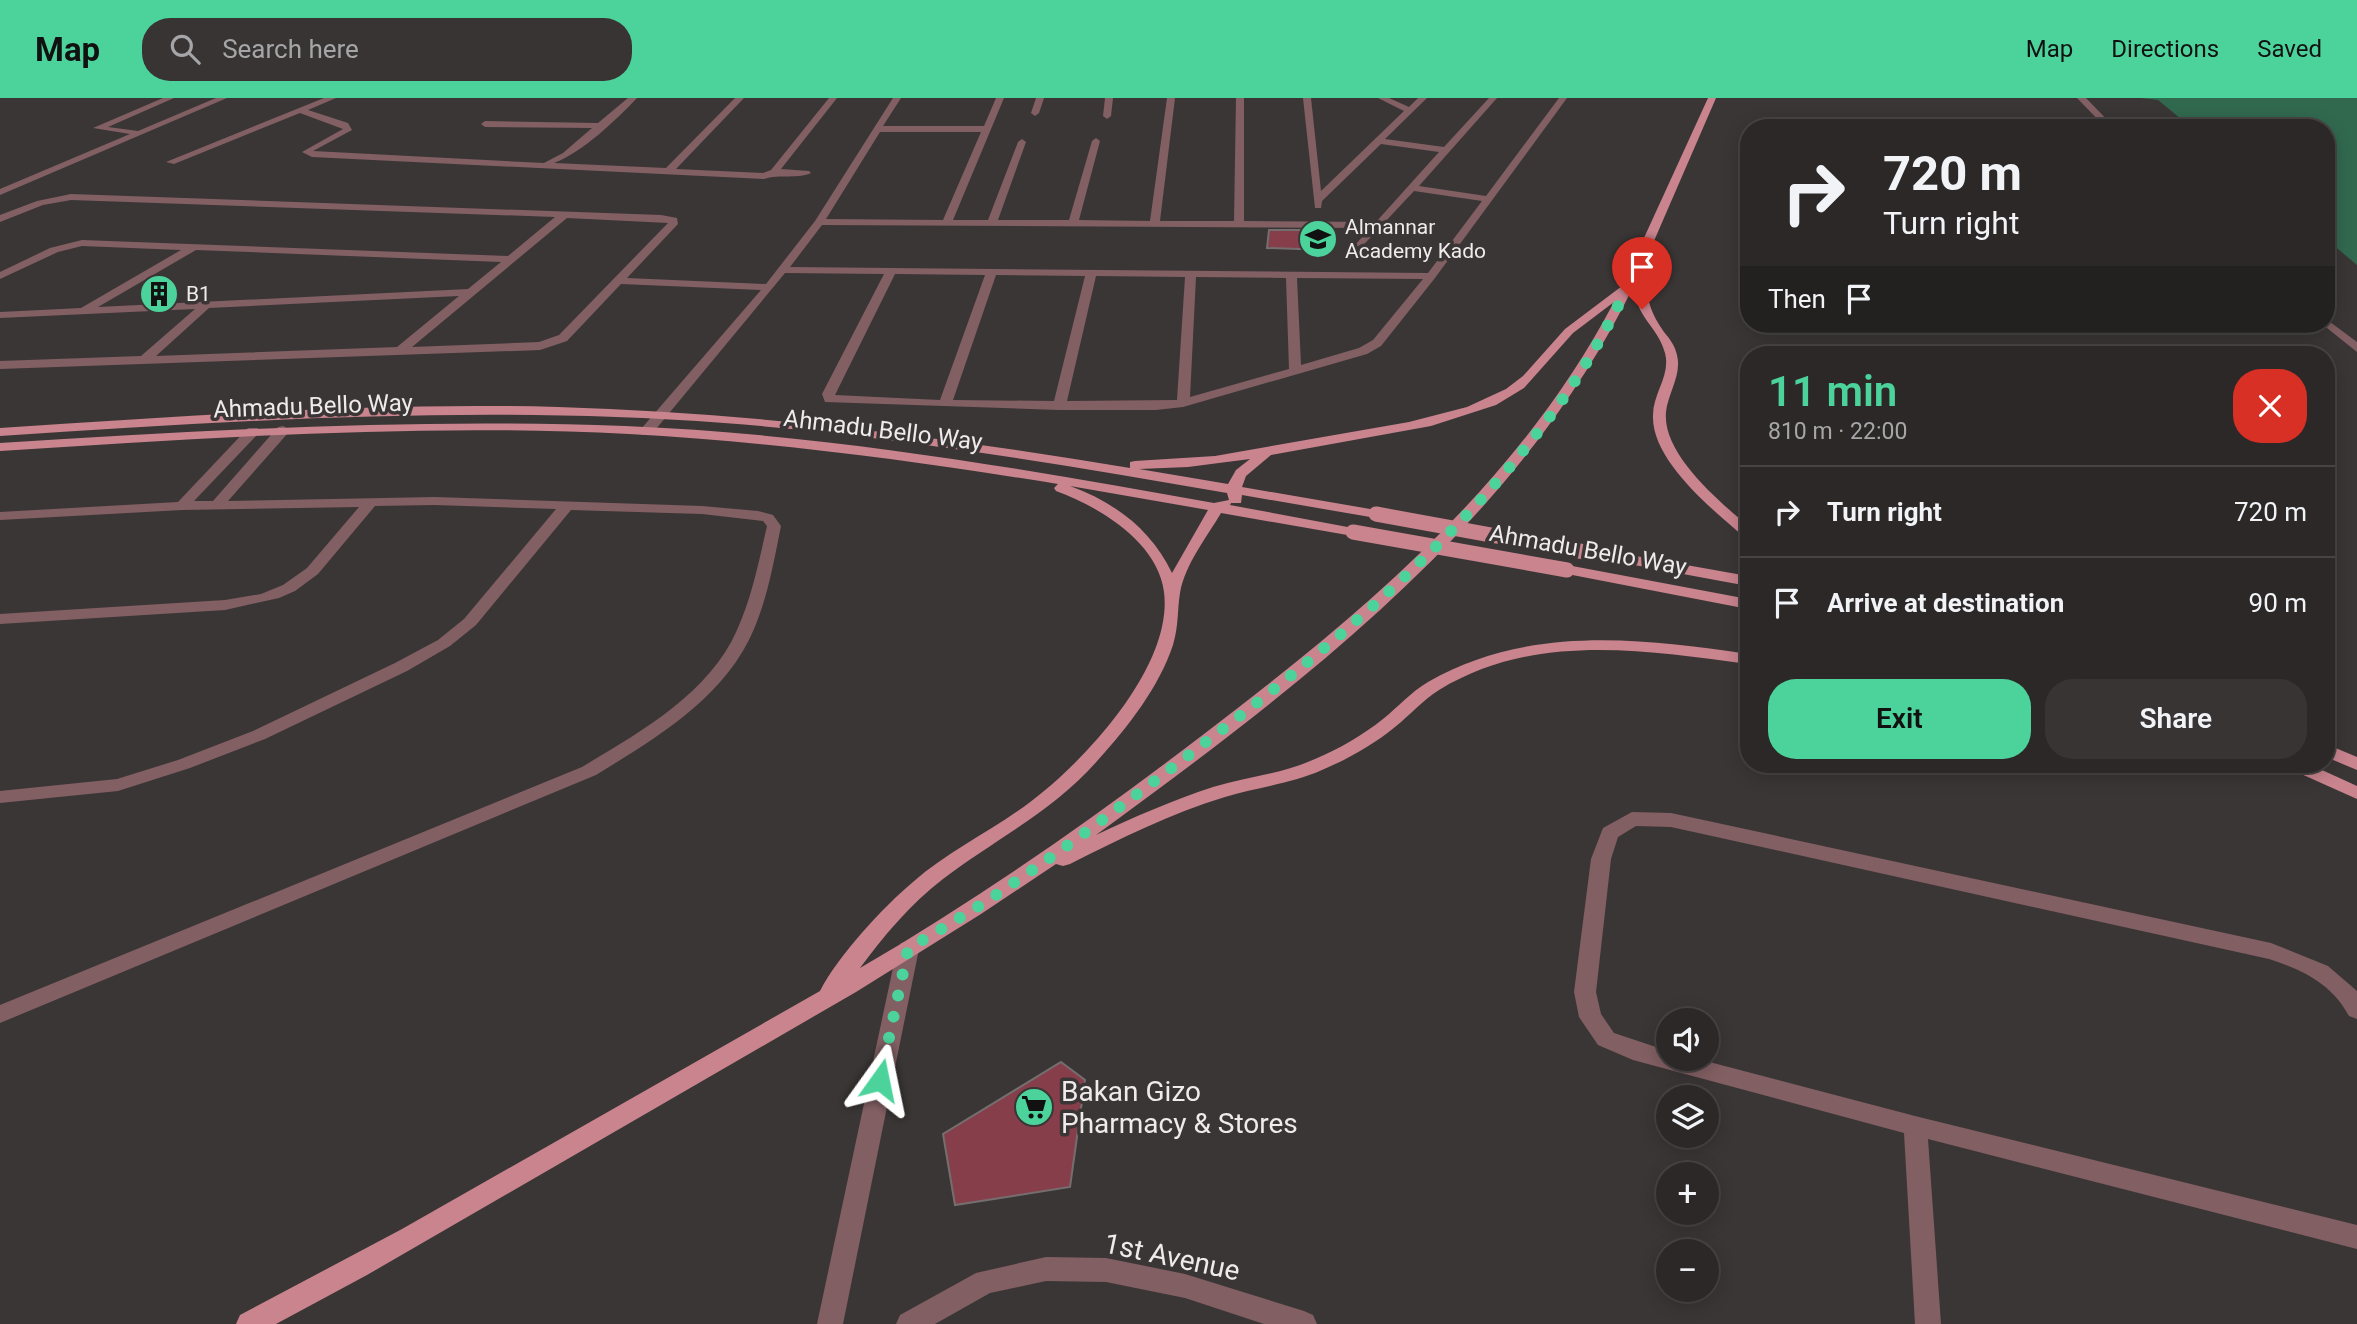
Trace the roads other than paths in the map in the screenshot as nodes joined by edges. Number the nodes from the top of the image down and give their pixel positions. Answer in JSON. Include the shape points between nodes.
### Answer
{"nodes":[{"id":1,"x":170,"y":98,"type":"edge"},
{"id":2,"x":223,"y":98,"type":"edge"},
{"id":3,"x":332,"y":98,"type":"edge"},
{"id":4,"x":633,"y":98,"type":"edge"},
{"id":5,"x":740,"y":98,"type":"edge"},
{"id":6,"x":832,"y":98,"type":"edge"},
{"id":7,"x":897,"y":98,"type":"edge"},
{"id":8,"x":1000,"y":98,"type":"edge"},
{"id":9,"x":1040,"y":98,"type":"edge"},
{"id":10,"x":1110,"y":98,"type":"edge"},
{"id":11,"x":1171,"y":98,"type":"edge"},
{"id":12,"x":1240,"y":98,"type":"edge"},
{"id":13,"x":1307,"y":98,"type":"edge"},
{"id":14,"x":1382,"y":98,"type":"edge"},
{"id":15,"x":1423,"y":98,"type":"edge"},
{"id":16,"x":1493,"y":98,"type":"edge"},
{"id":17,"x":1548,"y":98,"type":"edge"},
{"id":18,"x":1712,"y":98,"type":"edge"},
{"id":19,"x":2081,"y":98,"type":"edge"},
{"id":20,"x":1563,"y":99,"type":"edge"},
{"id":21,"x":300,"y":110,"type":"junction"},
{"id":22,"x":1408,"y":110,"type":"junction"},
{"id":23,"x":1035,"y":113,"type":"dead end"},
{"id":24,"x":1107,"y":116,"type":"dead end"},
{"id":25,"x":2101,"y":119,"type":"edge"},
{"id":26,"x":485,"y":124,"type":"dead end"},
{"id":27,"x":603,"y":126,"type":"junction"},
{"id":28,"x":879,"y":129,"type":"junction"},
{"id":29,"x":986,"y":129,"type":"junction"},
{"id":30,"x":142,"y":132,"type":"junction"},
{"id":31,"x":1096,"y":141,"type":"dead end"},
{"id":32,"x":1377,"y":141,"type":"junction"},
{"id":33,"x":1022,"y":142,"type":"dead end"},
{"id":34,"x":1446,"y":150,"type":"junction"},
{"id":35,"x":171,"y":162,"type":"dead end"},
{"id":36,"x":541,"y":164,"type":"junction"},
{"id":37,"x":669,"y":171,"type":"junction"},
{"id":38,"x":775,"y":172,"type":"junction"},
{"id":39,"x":806,"y":173,"type":"dead end"},
{"id":40,"x":1411,"y":188,"type":"junction"},
{"id":41,"x":0,"y":192,"type":"edge"},
{"id":42,"x":1489,"y":199,"type":"junction"},
{"id":43,"x":1318,"y":200,"type":"junction"},
{"id":44,"x":566,"y":213,"type":"junction"},
{"id":45,"x":0,"y":219,"type":"edge"},
{"id":46,"x":819,"y":222,"type":"junction"},
{"id":47,"x":947,"y":222,"type":"junction"},
{"id":48,"x":992,"y":222,"type":"junction"},
{"id":49,"x":1074,"y":222,"type":"junction"},
{"id":50,"x":1155,"y":223,"type":"junction"},
{"id":51,"x":1239,"y":223,"type":"junction"},
{"id":52,"x":1319,"y":224,"type":"junction"},
{"id":53,"x":1378,"y":225,"type":"junction"},
{"id":54,"x":194,"y":247,"type":"junction"},
{"id":55,"x":1645,"y":251,"type":"junction"},
{"id":56,"x":1354,"y":252,"type":"dead end"},
{"id":57,"x":510,"y":259,"type":"junction"},
{"id":58,"x":781,"y":270,"type":"junction"},
{"id":59,"x":891,"y":271,"type":"junction"},
{"id":60,"x":992,"y":272,"type":"junction"},
{"id":61,"x":1091,"y":273,"type":"junction"},
{"id":62,"x":1191,"y":274,"type":"junction"},
{"id":63,"x":1291,"y":275,"type":"junction"},
{"id":64,"x":0,"y":276,"type":"edge"},
{"id":65,"x":1431,"y":276,"type":"junction"},
{"id":66,"x":620,"y":281,"type":"junction"},
{"id":67,"x":1629,"y":284,"type":"junction"},
{"id":68,"x":769,"y":286,"type":"junction"},
{"id":69,"x":470,"y":292,"type":"junction"},
{"id":70,"x":205,"y":306,"type":"junction"},
{"id":71,"x":83,"y":311,"type":"junction"},
{"id":72,"x":0,"y":315,"type":"edge"},
{"id":73,"x":2335,"y":329,"type":"edge"},
{"id":74,"x":2357,"y":348,"type":"edge"},
{"id":75,"x":400,"y":351,"type":"junction"},
{"id":76,"x":145,"y":359,"type":"junction"},
{"id":77,"x":0,"y":365,"type":"edge"},
{"id":78,"x":1295,"y":371,"type":"junction"},
{"id":79,"x":1183,"y":403,"type":"junction"},
{"id":80,"x":945,"y":404,"type":"junction"},
{"id":81,"x":1059,"y":406,"type":"junction"},
{"id":82,"x":658,"y":415,"type":"junction"},
{"id":83,"x":284,"y":430,"type":"junction"},
{"id":84,"x":253,"y":431,"type":"junction"},
{"id":85,"x":0,"y":432,"type":"edge"},
{"id":86,"x":646,"y":432,"type":"junction"},
{"id":87,"x":0,"y":447,"type":"edge"},
{"id":88,"x":1278,"y":450,"type":"junction"},
{"id":89,"x":1023,"y":456,"type":"junction"},
{"id":90,"x":998,"y":469,"type":"junction"},
{"id":91,"x":1234,"y":495,"type":"junction"},
{"id":92,"x":371,"y":502,"type":"junction"},
{"id":93,"x":218,"y":505,"type":"junction"},
{"id":94,"x":567,"y":505,"type":"junction"},
{"id":95,"x":182,"y":506,"type":"junction"},
{"id":96,"x":1217,"y":507,"type":"junction"},
{"id":97,"x":0,"y":516,"type":"edge"},
{"id":98,"x":1266,"y":516,"type":"junction"},
{"id":99,"x":1733,"y":520,"type":"junction"},
{"id":100,"x":1740,"y":526,"type":"edge"},
{"id":101,"x":1740,"y":529,"type":"edge"},
{"id":102,"x":1594,"y":575,"type":"junction"},
{"id":103,"x":1740,"y":581,"type":"edge"},
{"id":104,"x":1740,"y":587,"type":"edge"},
{"id":105,"x":1172,"y":592,"type":"junction"},
{"id":106,"x":1740,"y":602,"type":"edge"},
{"id":107,"x":0,"y":619,"type":"edge"},
{"id":108,"x":1740,"y":658,"type":"edge"},
{"id":109,"x":2335,"y":754,"type":"edge"},
{"id":110,"x":2357,"y":764,"type":"edge"},
{"id":111,"x":2313,"y":773,"type":"edge"},
{"id":112,"x":2357,"y":793,"type":"edge"},
{"id":113,"x":0,"y":797,"type":"edge"},
{"id":114,"x":1013,"y":884,"type":"junction"},
{"id":115,"x":908,"y":949,"type":"junction"},
{"id":116,"x":825,"y":998,"type":"junction"},
{"id":117,"x":2357,"y":1010,"type":"edge"},
{"id":118,"x":0,"y":1014,"type":"edge"},
{"id":119,"x":1915,"y":1126,"type":"junction"},
{"id":120,"x":2357,"y":1237,"type":"edge"},
{"id":121,"x":249,"y":1324,"type":"edge"},
{"id":122,"x":830,"y":1324,"type":"edge"},
{"id":123,"x":909,"y":1324,"type":"edge"},
{"id":124,"x":1304,"y":1324,"type":"edge"},
{"id":125,"x":1928,"y":1324,"type":"edge"}],
"edges":[{"from":1,"to":30,"type":"street","via":[[97,128]]},
{"from":2,"to":30,"type":"street"},
{"from":3,"to":21,"type":"street"},
{"from":4,"to":27,"type":"street"},
{"from":5,"to":37,"type":"street"},
{"from":6,"to":38,"type":"street"},
{"from":7,"to":28,"type":"street"},
{"from":8,"to":29,"type":"street"},
{"from":9,"to":23,"type":"street"},
{"from":10,"to":24,"type":"street"},
{"from":11,"to":50,"type":"street"},
{"from":12,"to":51,"type":"street"},
{"from":13,"to":43,"type":"street"},
{"from":14,"to":22,"type":"street"},
{"from":15,"to":22,"type":"street"},
{"from":16,"to":34,"type":"street"},
{"from":17,"to":20,"type":"street"},
{"from":18,"to":55,"type":"main road"},
{"from":19,"to":25,"type":"street"},
{"from":20,"to":42,"type":"street"},
{"from":21,"to":35,"type":"street"},
{"from":21,"to":36,"type":"street","via":[[348,130],[307,152],[312,154]]},
{"from":22,"to":32,"type":"street"},
{"from":26,"to":27,"type":"street"},
{"from":27,"to":36,"type":"street","via":[[566,155]]},
{"from":28,"to":29,"type":"street"},
{"from":28,"to":46,"type":"street"},
{"from":29,"to":47,"type":"street"},
{"from":30,"to":41,"type":"street"},
{"from":31,"to":49,"type":"street"},
{"from":32,"to":34,"type":"street"},
{"from":32,"to":43,"type":"street"},
{"from":33,"to":48,"type":"street"},
{"from":34,"to":40,"type":"street"},
{"from":36,"to":37,"type":"street"},
{"from":37,"to":38,"type":"street","via":[[764,176]]},
{"from":38,"to":39,"type":"street"},
{"from":40,"to":42,"type":"street"},
{"from":40,"to":53,"type":"street"},
{"from":42,"to":65,"type":"street"},
{"from":43,"to":52,"type":"street"},
{"from":44,"to":45,"type":"street","via":[[71,197]]},
{"from":44,"to":57,"type":"street"},
{"from":44,"to":66,"type":"street","via":[[673,220]]},
{"from":46,"to":47,"type":"street"},
{"from":46,"to":58,"type":"street"},
{"from":47,"to":48,"type":"street"},
{"from":48,"to":49,"type":"street"},
{"from":49,"to":50,"type":"street"},
{"from":50,"to":51,"type":"street"},
{"from":51,"to":52,"type":"street"},
{"from":52,"to":53,"type":"street"},
{"from":53,"to":56,"type":"street"},
{"from":54,"to":57,"type":"street"},
{"from":54,"to":64,"type":"street","via":[[82,243],[54,250]]},
{"from":54,"to":71,"type":"street"},
{"from":55,"to":67,"type":"main road"},
{"from":55,"to":99,"type":"main road","via":[[1640,301],[1673,361],[1660,408],[1660,428],[1677,460]]},
{"from":57,"to":69,"type":"street"},
{"from":58,"to":59,"type":"street"},
{"from":58,"to":68,"type":"street"},
{"from":59,"to":60,"type":"street"},
{"from":59,"to":80,"type":"street","via":[[828,394],[839,400]]},
{"from":60,"to":61,"type":"street"},
{"from":60,"to":80,"type":"street"},
{"from":61,"to":62,"type":"street"},
{"from":61,"to":81,"type":"street"},
{"from":62,"to":63,"type":"street"},
{"from":62,"to":79,"type":"street"},
{"from":63,"to":65,"type":"street"},
{"from":63,"to":78,"type":"street"},
{"from":65,"to":78,"type":"street","via":[[1377,343]]},
{"from":66,"to":68,"type":"street"},
{"from":66,"to":75,"type":"street","via":[[555,342]]},
{"from":67,"to":88,"type":"main road","via":[[1569,332],[1527,380],[1490,403],[1428,422]]},
{"from":67,"to":114,"type":"main road","via":[[1558,406],[1483,498],[1398,585],[1283,684]]},
{"from":68,"to":82,"type":"street"},
{"from":69,"to":70,"type":"street"},
{"from":69,"to":75,"type":"street"},
{"from":70,"to":71,"type":"street"},
{"from":70,"to":76,"type":"street"},
{"from":71,"to":72,"type":"street"},
{"from":73,"to":74,"type":"street"},
{"from":75,"to":76,"type":"street"},
{"from":76,"to":77,"type":"street"},
{"from":78,"to":79,"type":"street"},
{"from":79,"to":81,"type":"street"},
{"from":80,"to":81,"type":"street"},
{"from":82,"to":85,"type":"main road","name":"Ahmadu Bello Way","via":[[306,413]]},
{"from":82,"to":86,"type":"street"},
{"from":82,"to":89,"type":"main road","name":"Ahmadu Bello Way","via":[[835,429]]},
{"from":83,"to":84,"type":"main road","name":"Ahmadu Bello Way"},
{"from":83,"to":86,"type":"main road","name":"Ahmadu Bello Way","via":[[405,426]]},
{"from":83,"to":93,"type":"street"},
{"from":84,"to":87,"type":"main road","name":"Ahmadu Bello Way"},
{"from":84,"to":95,"type":"street"},
{"from":86,"to":90,"type":"main road","name":"Ahmadu Bello Way","via":[[825,446]]},
{"from":88,"to":89,"type":"main road","via":[[1158,466]]},
{"from":88,"to":91,"type":"main road","via":[[1245,469]]},
{"from":89,"to":91,"type":"main road","name":"Ahmadu Bello Way"},
{"from":90,"to":96,"type":"main road","name":"Ahmadu Bello Way"},
{"from":90,"to":105,"type":"main road","via":[[1067,490],[1112,512],[1152,548]]},
{"from":91,"to":96,"type":"main road"},
{"from":91,"to":98,"type":"main road"},
{"from":91,"to":103,"type":"main road","name":"Ahmadu Bello Way","bridge":true,"via":[[1377,514]]},
{"from":92,"to":93,"type":"street"},
{"from":92,"to":94,"type":"street"},
{"from":92,"to":107,"type":"street","via":[[312,573],[261,599]]},
{"from":93,"to":95,"type":"street"},
{"from":94,"to":113,"type":"street","via":[[470,622],[401,667],[259,735],[184,764],[118,785]]},
{"from":94,"to":118,"type":"street","via":[[754,514],[768,518],[774,526],[745,629],[728,661],[699,694],[649,735],[589,771]]},
{"from":95,"to":97,"type":"street"},
{"from":96,"to":98,"type":"main road","name":"Ahmadu Bello Way"},
{"from":96,"to":105,"type":"main road"},
{"from":98,"to":102,"type":"main road","name":"Ahmadu Bello Way","bridge":true},
{"from":99,"to":100,"type":"main road"},
{"from":99,"to":101,"type":"main road"},
{"from":102,"to":104,"type":"main road","via":[[1711,590]]},
{"from":102,"to":106,"type":"main road","name":"Ahmadu Bello Way"},
{"from":105,"to":116,"type":"main road","via":[[1168,635],[1135,701],[1110,736],[1050,797],[922,886],[866,943]]},
{"from":108,"to":114,"type":"main road","via":[[1615,644],[1552,647],[1499,657],[1434,686],[1372,735],[1329,760],[1176,807]]},
{"from":109,"to":110,"type":"main road"},
{"from":111,"to":112,"type":"main road"},
{"from":114,"to":115,"type":"main road"},
{"from":115,"to":116,"type":"main road"},
{"from":115,"to":122,"type":"street"},
{"from":116,"to":121,"type":"main road"},
{"from":117,"to":119,"type":"street","via":[[2337,982],[2305,962],[2271,951],[1671,820],[1632,819],[1610,833],[1601,859],[1585,992],[1590,1017],[1606,1039],[1641,1053]]},
{"from":119,"to":120,"type":"street"},
{"from":119,"to":125,"type":"street"},
{"from":123,"to":124,"type":"street","name":"1st Avenue","via":[[985,1282],[1046,1269],[1106,1270],[1185,1286]]}]}
